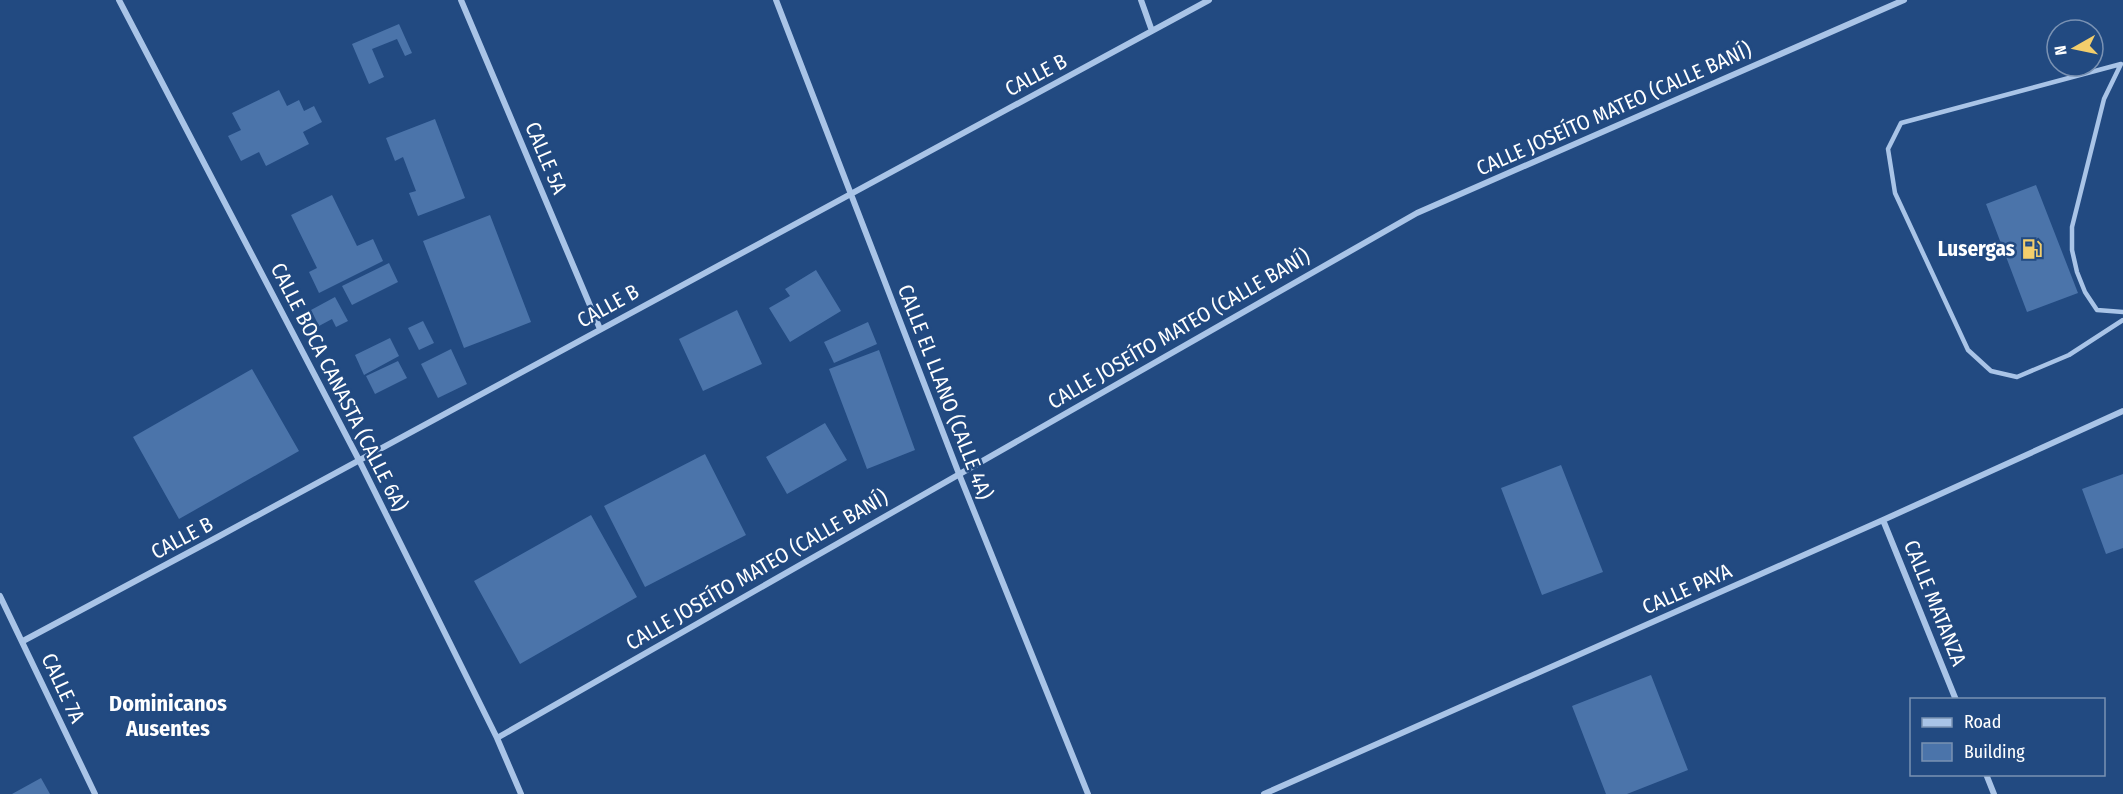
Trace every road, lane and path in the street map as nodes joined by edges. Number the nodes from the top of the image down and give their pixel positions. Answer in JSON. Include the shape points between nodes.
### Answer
{"nodes":[{"id":1,"x":119,"y":0,"type":"edge"},
{"id":2,"x":461,"y":0,"type":"edge"},
{"id":3,"x":776,"y":0,"type":"edge"},
{"id":4,"x":1141,"y":0,"type":"edge"},
{"id":5,"x":1209,"y":0,"type":"edge"},
{"id":6,"x":1904,"y":0,"type":"edge"},
{"id":7,"x":1152,"y":31,"type":"junction"},
{"id":8,"x":2122,"y":64,"type":"edge"},
{"id":9,"x":850,"y":194,"type":"junction"},
{"id":10,"x":2123,"y":312,"type":"edge"},
{"id":11,"x":2123,"y":320,"type":"edge"},
{"id":12,"x":600,"y":329,"type":"junction"},
{"id":13,"x":2123,"y":411,"type":"edge"},
{"id":14,"x":360,"y":462,"type":"junction"},
{"id":15,"x":959,"y":474,"type":"junction"},
{"id":16,"x":1883,"y":520,"type":"junction"},
{"id":17,"x":0,"y":596,"type":"edge"},
{"id":18,"x":23,"y":641,"type":"junction"},
{"id":19,"x":1956,"y":698,"type":"edge"},
{"id":20,"x":497,"y":738,"type":"junction"},
{"id":21,"x":1987,"y":776,"type":"edge"},
{"id":22,"x":95,"y":794,"type":"edge"},
{"id":23,"x":521,"y":794,"type":"edge"},
{"id":24,"x":1088,"y":794,"type":"edge"},
{"id":25,"x":1264,"y":794,"type":"edge"},
{"id":26,"x":1994,"y":794,"type":"edge"}],
"edges":[{"from":1,"to":14,"type":"street","name":"CALLE BOCA CANASTA (CALLE 6A)"},
{"from":2,"to":12,"type":"street","name":"CALLE 5A"},
{"from":3,"to":9,"type":"street","name":"CALLE EL LLANO (CALLE 4A)"},
{"from":4,"to":7,"type":"street"},
{"from":5,"to":7,"type":"street","name":"CALLE B"},
{"from":6,"to":15,"type":"street","name":"CALLE JOSEÍTO MATEO (CALLE BANÍ)","via":[[1417,213]]},
{"from":7,"to":9,"type":"street","name":"CALLE B"},
{"from":8,"to":10,"type":"lane","via":[[2104,99],[2095,132],[2072,227],[2072,250],[2085,292],[2097,310]]},
{"from":8,"to":11,"type":"lane","via":[[1901,123],[1888,149],[1895,193],[1921,252],[1968,350],[1991,371],[2017,376],[2069,355]]},
{"from":9,"to":12,"type":"street","name":"CALLE B"},
{"from":9,"to":15,"type":"street","name":"CALLE EL LLANO (CALLE 4A)"},
{"from":12,"to":14,"type":"street","name":"CALLE B"},
{"from":13,"to":16,"type":"street","name":"CALLE PAYA"},
{"from":14,"to":18,"type":"street","name":"CALLE B"},
{"from":14,"to":20,"type":"street","name":"CALLE BOCA CANASTA (CALLE 6A)"},
{"from":15,"to":20,"type":"street","name":"CALLE JOSEÍTO MATEO (CALLE BANÍ)"},
{"from":15,"to":24,"type":"street","name":"CALLE EL LLANO (CALLE 4A)"},
{"from":16,"to":19,"type":"street","name":"CALLE MATANZA"},
{"from":16,"to":25,"type":"street","name":"CALLE PAYA"},
{"from":17,"to":18,"type":"street","name":"CALLE 7A"},
{"from":18,"to":22,"type":"street","name":"CALLE 7A"},
{"from":20,"to":23,"type":"street","name":"CALLE BOCA CANASTA (CALLE 6A)"},
{"from":21,"to":26,"type":"street"}]}
